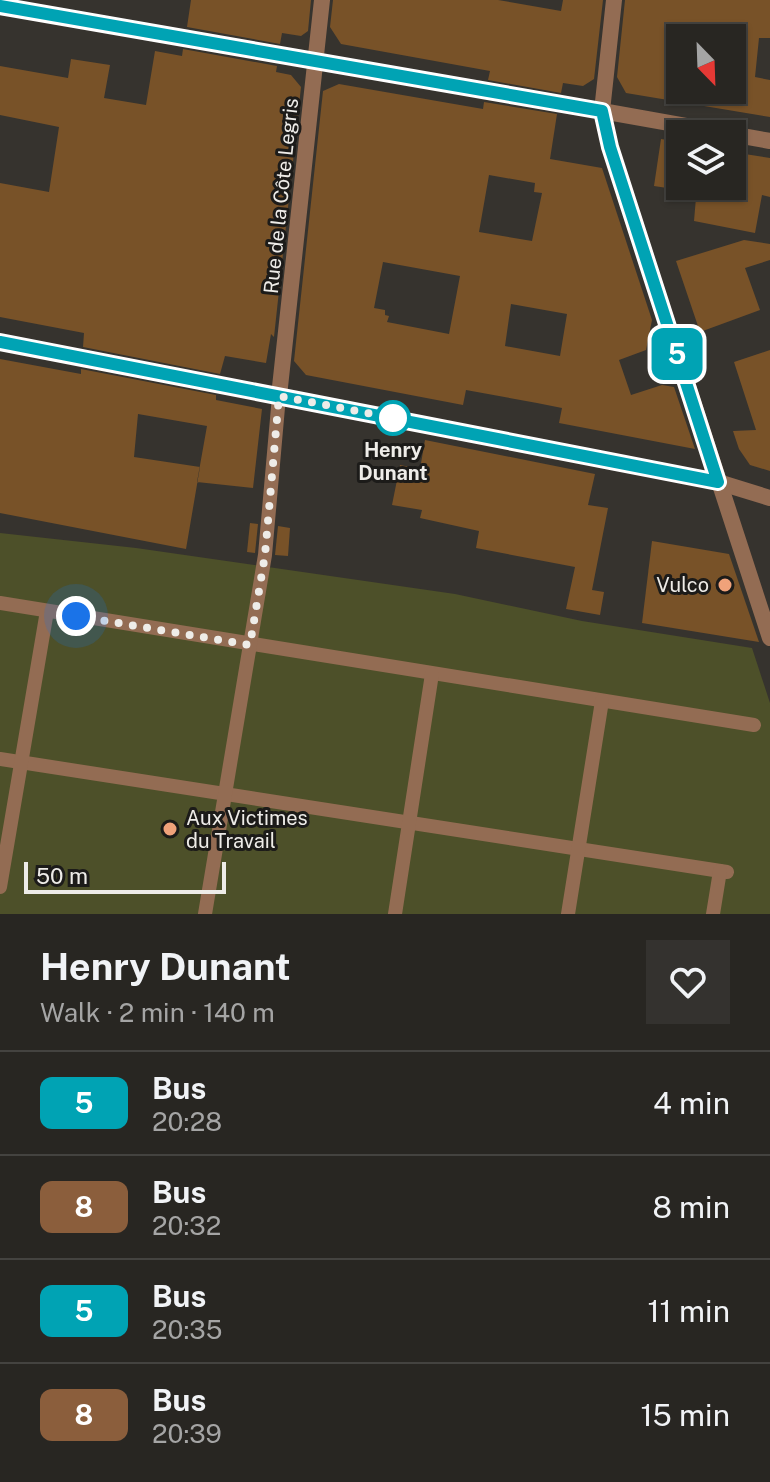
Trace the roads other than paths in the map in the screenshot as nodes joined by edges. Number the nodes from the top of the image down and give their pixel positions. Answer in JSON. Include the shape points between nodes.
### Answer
{"nodes":[{"id":1,"x":322,"y":0,"type":"edge"},
{"id":2,"x":614,"y":0,"type":"edge"},
{"id":3,"x":0,"y":6,"type":"edge"},
{"id":4,"x":316,"y":61,"type":"junction"},
{"id":5,"x":602,"y":111,"type":"junction"},
{"id":6,"x":770,"y":141,"type":"edge"},
{"id":7,"x":0,"y":342,"type":"edge"},
{"id":8,"x":279,"y":396,"type":"junction"},
{"id":9,"x":718,"y":482,"type":"junction"},
{"id":10,"x":770,"y":498,"type":"edge"},
{"id":11,"x":0,"y":603,"type":"edge"},
{"id":12,"x":47,"y":611,"type":"junction"},
{"id":13,"x":770,"y":638,"type":"edge"},
{"id":14,"x":250,"y":645,"type":"junction"},
{"id":15,"x":432,"y":674,"type":"junction"},
{"id":16,"x":602,"y":701,"type":"junction"},
{"id":17,"x":754,"y":725,"type":"dead end"},
{"id":18,"x":0,"y":759,"type":"edge"},
{"id":19,"x":22,"y":762,"type":"junction"},
{"id":20,"x":225,"y":794,"type":"junction"},
{"id":21,"x":410,"y":823,"type":"junction"},
{"id":22,"x":578,"y":849,"type":"junction"},
{"id":23,"x":0,"y":887,"type":"edge"},
{"id":24,"x":205,"y":914,"type":"edge"},
{"id":25,"x":395,"y":914,"type":"edge"},
{"id":26,"x":568,"y":914,"type":"edge"},
{"id":27,"x":713,"y":914,"type":"edge"}],
"edges":[{"from":1,"to":4,"type":"street","name":"Rue de la Côte Legris"},
{"from":2,"to":5,"type":"street"},
{"from":3,"to":4,"type":"street"},
{"from":4,"to":5,"type":"street"},
{"from":4,"to":8,"type":"street","name":"Rue de la Côte Legris"},
{"from":5,"to":6,"type":"street"},
{"from":5,"to":9,"type":"street"},
{"from":7,"to":8,"type":"street"},
{"from":8,"to":9,"type":"street"},
{"from":8,"to":14,"type":"lane","via":[[265,555]]},
{"from":9,"to":10,"type":"street"},
{"from":9,"to":13,"type":"street"},
{"from":11,"to":12,"type":"lane"},
{"from":12,"to":14,"type":"lane"},
{"from":12,"to":19,"type":"lane"},
{"from":14,"to":15,"type":"lane"},
{"from":14,"to":20,"type":"lane"},
{"from":15,"to":16,"type":"lane"},
{"from":15,"to":21,"type":"lane"},
{"from":16,"to":17,"type":"lane"},
{"from":16,"to":22,"type":"lane"},
{"from":18,"to":19,"type":"lane"},
{"from":19,"to":20,"type":"lane"},
{"from":19,"to":23,"type":"lane"},
{"from":20,"to":21,"type":"lane"},
{"from":20,"to":24,"type":"lane"},
{"from":21,"to":22,"type":"lane"},
{"from":21,"to":25,"type":"lane"},
{"from":22,"to":26,"type":"lane"},
{"from":22,"to":27,"type":"lane","via":[[724,871]]}]}
